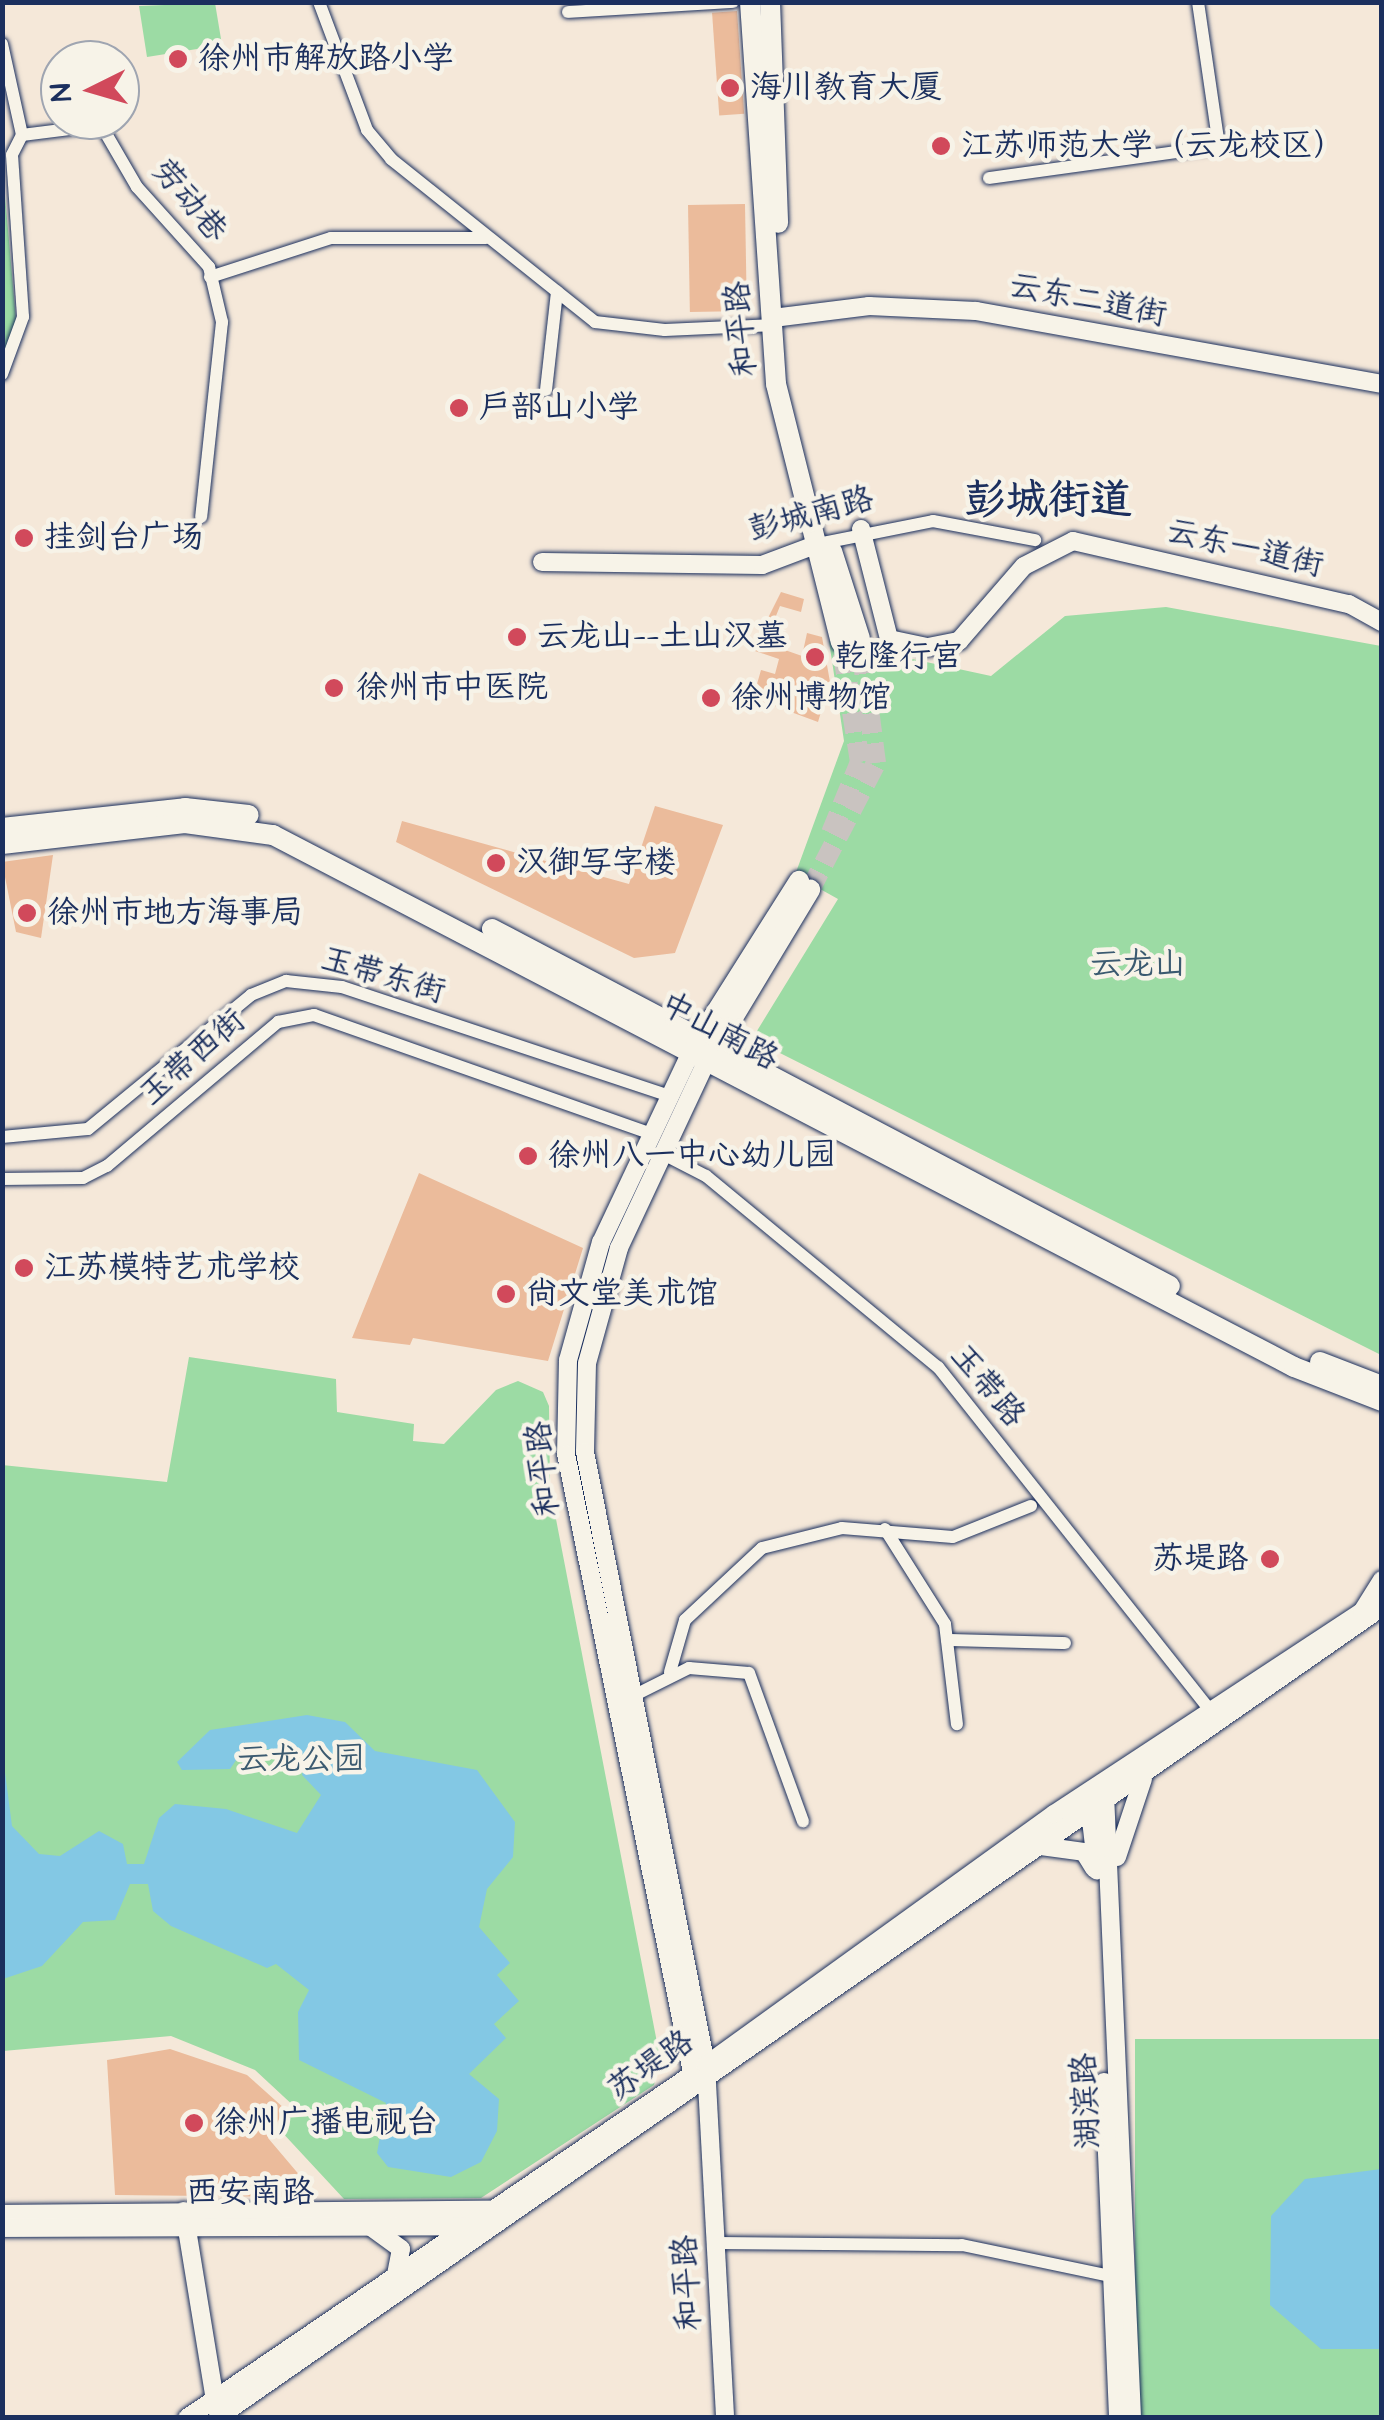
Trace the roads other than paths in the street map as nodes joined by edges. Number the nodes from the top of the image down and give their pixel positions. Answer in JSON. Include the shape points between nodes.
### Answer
{"nodes":[{"id":1,"x":319,"y":2,"type":"edge"},
{"id":2,"x":733,"y":2,"type":"edge"},
{"id":3,"x":750,"y":2,"type":"edge"},
{"id":4,"x":770,"y":2,"type":"edge"},
{"id":5,"x":1198,"y":2,"type":"edge"},
{"id":6,"x":568,"y":12,"type":"dead end"},
{"id":7,"x":2,"y":44,"type":"edge"},
{"id":8,"x":22,"y":135,"type":"junction"},
{"id":9,"x":7,"y":156,"type":"edge"},
{"id":10,"x":989,"y":178,"type":"dead end"},
{"id":11,"x":486,"y":238,"type":"junction"},
{"id":12,"x":210,"y":278,"type":"junction"},
{"id":13,"x":557,"y":292,"type":"junction"},
{"id":14,"x":776,"y":323,"type":"junction"},
{"id":15,"x":8,"y":339,"type":"edge"},
{"id":16,"x":2,"y":374,"type":"edge"},
{"id":17,"x":1382,"y":384,"type":"edge"},
{"id":18,"x":546,"y":390,"type":"dead end"},
{"id":19,"x":200,"y":517,"type":"dead end"},
{"id":20,"x":862,"y":528,"type":"junction"},
{"id":21,"x":1035,"y":540,"type":"dead end"},
{"id":22,"x":823,"y":542,"type":"junction"},
{"id":23,"x":542,"y":562,"type":"dead end"},
{"id":24,"x":1382,"y":622,"type":"edge"},
{"id":25,"x":850,"y":641,"type":"tunnel mouth"},
{"id":26,"x":2,"y":828,"type":"edge"},
{"id":27,"x":2,"y":844,"type":"edge"},
{"id":28,"x":805,"y":885,"type":"tunnel mouth"},
{"id":29,"x":704,"y":1048,"type":"junction"},
{"id":30,"x":669,"y":1096,"type":"junction"},
{"id":31,"x":652,"y":1134,"type":"junction"},
{"id":32,"x":2,"y":1137,"type":"edge"},
{"id":33,"x":663,"y":1154,"type":"junction"},
{"id":34,"x":2,"y":1179,"type":"edge"},
{"id":35,"x":1382,"y":1386,"type":"edge"},
{"id":36,"x":1382,"y":1401,"type":"edge"},
{"id":37,"x":1031,"y":1506,"type":"dead end"},
{"id":38,"x":884,"y":1529,"type":"junction"},
{"id":39,"x":1382,"y":1580,"type":"edge"},
{"id":40,"x":1382,"y":1608,"type":"edge"},
{"id":41,"x":947,"y":1640,"type":"junction"},
{"id":42,"x":1065,"y":1643,"type":"dead end"},
{"id":43,"x":670,"y":1672,"type":"junction"},
{"id":44,"x":630,"y":1697,"type":"junction"},
{"id":45,"x":1246,"y":1698,"type":"junction"},
{"id":46,"x":1219,"y":1712,"type":"junction"},
{"id":47,"x":956,"y":1724,"type":"dead end"},
{"id":48,"x":1147,"y":1773,"type":"junction"},
{"id":49,"x":1097,"y":1797,"type":"junction"},
{"id":50,"x":803,"y":1820,"type":"dead end"},
{"id":51,"x":1041,"y":1846,"type":"junction"},
{"id":52,"x":1097,"y":1872,"type":"junction"},
{"id":53,"x":1110,"y":1926,"type":"junction"},
{"id":54,"x":706,"y":2065,"type":"junction"},
{"id":55,"x":695,"y":2082,"type":"junction"},
{"id":56,"x":2,"y":2214,"type":"edge"},
{"id":57,"x":185,"y":2215,"type":"junction"},
{"id":58,"x":496,"y":2218,"type":"junction"},
{"id":59,"x":366,"y":2224,"type":"junction"},
{"id":60,"x":469,"y":2226,"type":"junction"},
{"id":61,"x":2,"y":2228,"type":"edge"},
{"id":62,"x":717,"y":2243,"type":"junction"},
{"id":63,"x":396,"y":2274,"type":"junction"},
{"id":64,"x":1111,"y":2276,"type":"junction"},
{"id":65,"x":216,"y":2411,"type":"edge"},
{"id":66,"x":188,"y":2418,"type":"edge"},
{"id":67,"x":725,"y":2418,"type":"edge"},
{"id":68,"x":1118,"y":2418,"type":"edge"},
{"id":69,"x":1132,"y":2418,"type":"edge"}],
"edges":[{"from":1,"to":11,"type":"street","via":[[366,130]]},
{"from":2,"to":6,"type":"street"},
{"from":3,"to":14,"type":"main road","name":"和平路"},
{"from":4,"to":14,"type":"main road","name":"和平路"},
{"from":5,"to":10,"type":"street","via":[[1220,146]]},
{"from":7,"to":8,"type":"street"},
{"from":8,"to":9,"type":"street"},
{"from":8,"to":12,"type":"street","name":"劳动巷","via":[[101,125]]},
{"from":9,"to":15,"type":"street","via":[[23,316]]},
{"from":11,"to":12,"type":"street","via":[[331,238]]},
{"from":11,"to":13,"type":"street"},
{"from":12,"to":19,"type":"street","name":"劳动巷","via":[[222,322]]},
{"from":13,"to":14,"type":"street","via":[[595,322]]},
{"from":13,"to":18,"type":"street"},
{"from":14,"to":17,"type":"main road","name":"云东二道街","via":[[869,306],[976,310]]},
{"from":14,"to":22,"type":"main road","name":"和平路"},
{"from":15,"to":16,"type":"street"},
{"from":20,"to":21,"type":"street","name":"彭城南路","via":[[933,521]]},
{"from":20,"to":22,"type":"street","name":"彭城南路"},
{"from":20,"to":24,"type":"main road","name":"云东一道街","via":[[889,639],[928,647],[960,641],[1024,566],[1073,541],[1349,604]]},
{"from":22,"to":23,"type":"main road","name":"彭城南路","via":[[762,565]]},
{"from":22,"to":25,"type":"main road","name":"和平路"},
{"from":26,"to":29,"type":"main road","name":"中山南路","via":[[185,808],[257,816]]},
{"from":27,"to":29,"type":"main road","name":"中山南路","via":[[184,823],[274,835]]},
{"from":28,"to":29,"type":"main road","name":"和平路"},
{"from":29,"to":30,"type":"main road","name":"和平路"},
{"from":29,"to":33,"type":"main road","name":"和平路"},
{"from":29,"to":35,"type":"main road","name":"中山南路","via":[[1286,1348]]},
{"from":29,"to":36,"type":"main road","name":"中山南路","via":[[1294,1366]]},
{"from":30,"to":31,"type":"main road","name":"和平路"},
{"from":30,"to":32,"type":"street","name":"玉带东街","via":[[342,987],[286,982],[251,995],[88,1129]]},
{"from":31,"to":34,"type":"street","name":"玉带西街","via":[[314,1014],[278,1022],[107,1166],[83,1178]]},
{"from":31,"to":55,"type":"main road","name":"和平路","via":[[601,1242],[573,1343],[566,1454]]},
{"from":33,"to":44,"type":"main road","name":"和平路","via":[[619,1248],[587,1363],[586,1452]]},
{"from":33,"to":46,"type":"street","name":"玉带路","via":[[706,1176],[938,1367]]},
{"from":37,"to":38,"type":"street","via":[[953,1537]]},
{"from":38,"to":41,"type":"street"},
{"from":38,"to":43,"type":"street","via":[[804,1535],[751,1553],[685,1620]]},
{"from":39,"to":45,"type":"main road","name":"苏堤路","via":[[1362,1612]]},
{"from":40,"to":45,"type":"main road","name":"苏堤路"},
{"from":41,"to":42,"type":"street"},
{"from":41,"to":47,"type":"street"},
{"from":43,"to":44,"type":"street"},
{"from":43,"to":50,"type":"street","via":[[725,1666],[749,1674]]},
{"from":44,"to":54,"type":"main road","name":"和平路"},
{"from":45,"to":46,"type":"main road","name":"苏堤路"},
{"from":46,"to":48,"type":"main road","name":"苏堤路"},
{"from":46,"to":49,"type":"main road","name":"苏堤路"},
{"from":48,"to":49,"type":"main road","name":"苏堤路"},
{"from":48,"to":53,"type":"main road","via":[[1117,1843]]},
{"from":49,"to":51,"type":"main road","name":"苏堤路"},
{"from":49,"to":52,"type":"main road","name":"湖滨路"},
{"from":49,"to":53,"type":"main road","name":"湖滨路"},
{"from":49,"to":54,"type":"main road","name":"苏堤路"},
{"from":51,"to":52,"type":"main road","via":[[1084,1852]]},
{"from":51,"to":55,"type":"main road","name":"苏堤路"},
{"from":52,"to":64,"type":"main road","name":"湖滨路"},
{"from":53,"to":69,"type":"main road","name":"湖滨路"},
{"from":54,"to":55,"type":"main road","name":"苏堤路"},
{"from":55,"to":58,"type":"main road","name":"苏堤路"},
{"from":55,"to":62,"type":"main road","name":"和平路"},
{"from":56,"to":57,"type":"main road","name":"西安南路"},
{"from":57,"to":58,"type":"main road","name":"西安南路"},
{"from":57,"to":59,"type":"main road","name":"西安南路"},
{"from":57,"to":61,"type":"main road","name":"西安南路"},
{"from":57,"to":65,"type":"main road"},
{"from":58,"to":60,"type":"main road","name":"苏堤路"},
{"from":58,"to":65,"type":"main road","name":"苏堤路"},
{"from":59,"to":60,"type":"main road","name":"西安南路"},
{"from":59,"to":63,"type":"main road","via":[[401,2249]]},
{"from":60,"to":63,"type":"main road","name":"苏堤路"},
{"from":62,"to":64,"type":"street","via":[[962,2246]]},
{"from":62,"to":67,"type":"main road","name":"和平路"},
{"from":63,"to":65,"type":"main road","name":"苏堤路"},
{"from":64,"to":68,"type":"main road","name":"湖滨路"},
{"from":65,"to":66,"type":"main road","name":"苏堤路"}]}
